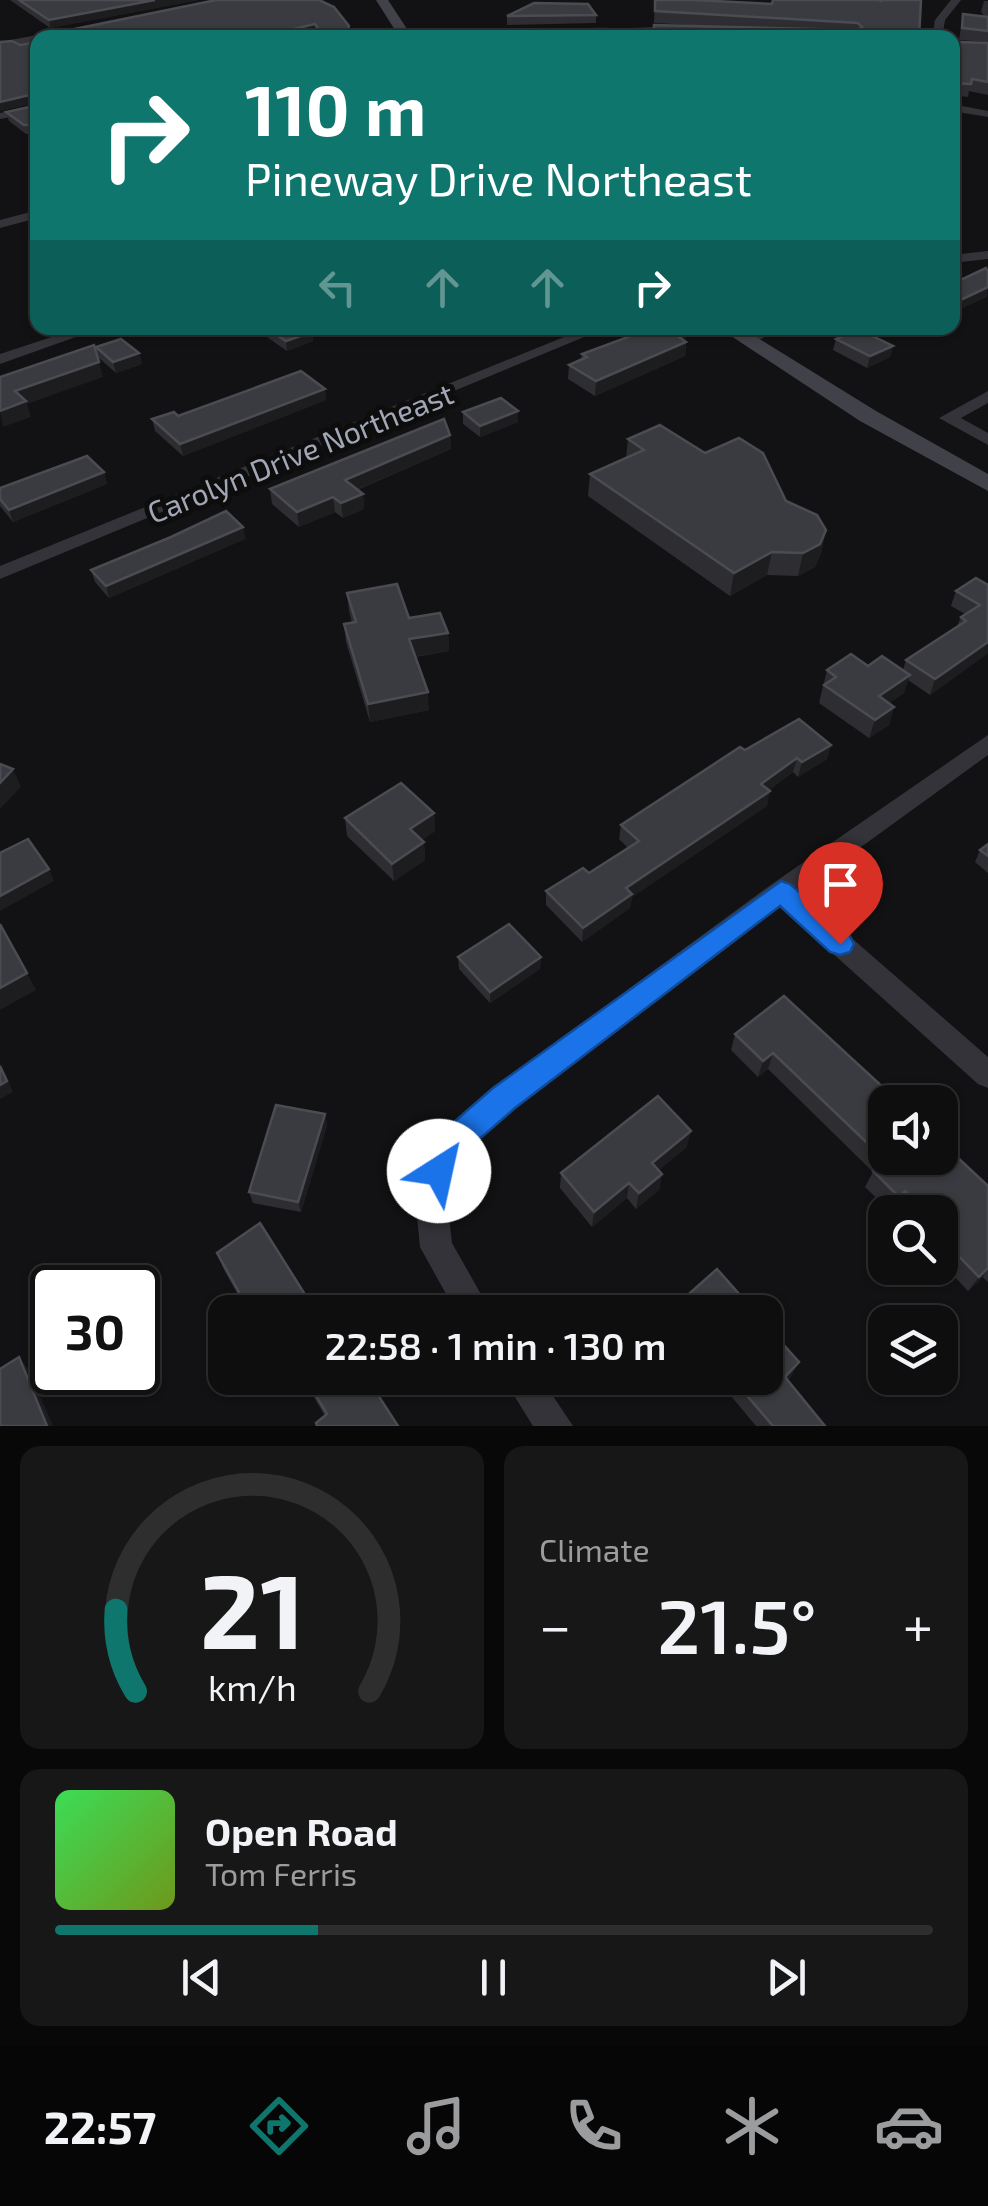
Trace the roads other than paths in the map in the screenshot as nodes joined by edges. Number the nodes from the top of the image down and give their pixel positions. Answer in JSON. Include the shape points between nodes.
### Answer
{"nodes":[{"id":1,"x":382,"y":0,"type":"edge"},
{"id":2,"x":956,"y":0,"type":"edge"},
{"id":3,"x":116,"y":22,"type":"edge"},
{"id":4,"x":78,"y":30,"type":"edge"},
{"id":5,"x":403,"y":30,"type":"edge"},
{"id":6,"x":939,"y":30,"type":"edge"},
{"id":7,"x":30,"y":40,"type":"edge"},
{"id":8,"x":0,"y":45,"type":"edge"},
{"id":9,"x":960,"y":47,"type":"edge"},
{"id":10,"x":988,"y":49,"type":"edge"},
{"id":11,"x":960,"y":109,"type":"edge"},
{"id":12,"x":30,"y":110,"type":"edge"},
{"id":13,"x":988,"y":114,"type":"edge"},
{"id":14,"x":0,"y":116,"type":"edge"},
{"id":15,"x":30,"y":216,"type":"edge"},
{"id":16,"x":0,"y":224,"type":"edge"},
{"id":17,"x":988,"y":255,"type":"edge"},
{"id":18,"x":960,"y":258,"type":"edge"},
{"id":19,"x":72,"y":335,"type":"edge"},
{"id":20,"x":581,"y":335,"type":"edge"},
{"id":21,"x":741,"y":335,"type":"edge"},
{"id":22,"x":0,"y":359,"type":"edge"},
{"id":23,"x":988,"y":396,"type":"edge"},
{"id":24,"x":988,"y":440,"type":"edge"},
{"id":25,"x":988,"y":484,"type":"edge"},
{"id":26,"x":0,"y":573,"type":"edge"},
{"id":27,"x":988,"y":743,"type":"edge"},
{"id":28,"x":781,"y":891,"type":"junction"},
{"id":29,"x":988,"y":1075,"type":"edge"},
{"id":30,"x":464,"y":1295,"type":"edge"},
{"id":31,"x":532,"y":1395,"type":"edge"},
{"id":32,"x":555,"y":1426,"type":"edge"}],
"edges":[{"from":1,"to":5,"type":"main road"},
{"from":2,"to":6,"type":"street"},
{"from":3,"to":4,"type":"street"},
{"from":7,"to":8,"type":"street"},
{"from":9,"to":10,"type":"street"},
{"from":11,"to":13,"type":"street"},
{"from":12,"to":14,"type":"street"},
{"from":15,"to":16,"type":"street"},
{"from":17,"to":18,"type":"street"},
{"from":19,"to":22,"type":"street"},
{"from":20,"to":26,"type":"street","name":"Carolyn Drive Northeast"},
{"from":21,"to":25,"type":"main road"},
{"from":23,"to":24,"type":"street","via":[[948,418]]},
{"from":27,"to":28,"type":"street"},
{"from":28,"to":29,"type":"street"},
{"from":28,"to":30,"type":"street","via":[[458,1138],[439,1171],[432,1207],[436,1246]]},
{"from":31,"to":32,"type":"street"}]}
